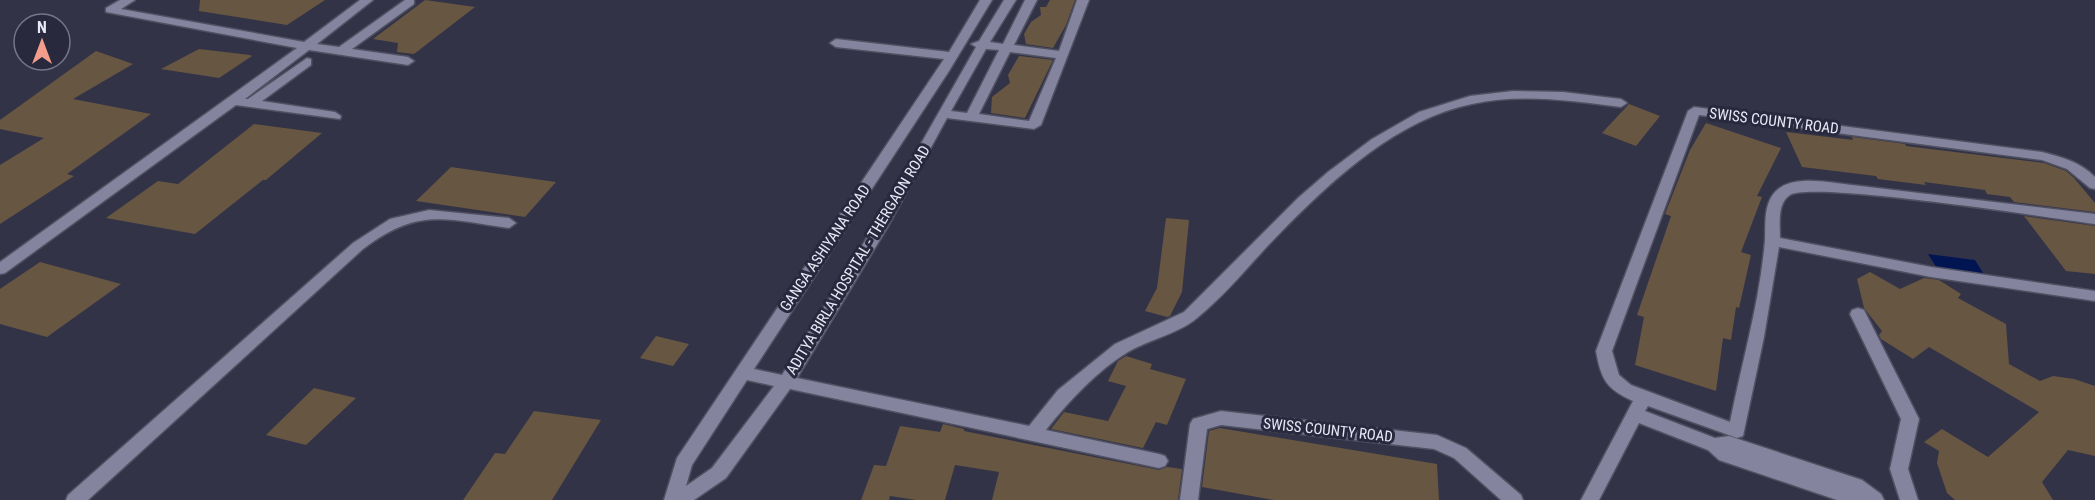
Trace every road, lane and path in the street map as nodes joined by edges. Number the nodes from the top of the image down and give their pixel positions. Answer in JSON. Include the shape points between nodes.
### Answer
{"nodes":[{"id":1,"x":129,"y":0,"type":"edge"},
{"id":2,"x":367,"y":0,"type":"edge"},
{"id":3,"x":986,"y":0,"type":"edge"},
{"id":4,"x":1010,"y":0,"type":"edge"},
{"id":5,"x":1031,"y":0,"type":"edge"},
{"id":6,"x":1083,"y":0,"type":"edge"},
{"id":7,"x":410,"y":2,"type":"dead end"},
{"id":8,"x":961,"y":41,"type":"junction"},
{"id":9,"x":836,"y":43,"type":"dead end"},
{"id":10,"x":984,"y":45,"type":"junction"},
{"id":11,"x":308,"y":46,"type":"junction"},
{"id":12,"x":1008,"y":48,"type":"junction"},
{"id":13,"x":341,"y":51,"type":"junction"},
{"id":14,"x":1063,"y":55,"type":"junction"},
{"id":15,"x":952,"y":57,"type":"junction"},
{"id":16,"x":408,"y":60,"type":"dead end"},
{"id":17,"x":307,"y":62,"type":"dead end"},
{"id":18,"x":234,"y":101,"type":"junction"},
{"id":19,"x":1621,"y":103,"type":"dead end"},
{"id":20,"x":250,"y":104,"type":"junction"},
{"id":21,"x":943,"y":114,"type":"junction"},
{"id":22,"x":335,"y":116,"type":"dead end"},
{"id":23,"x":971,"y":117,"type":"junction"},
{"id":24,"x":2095,"y":184,"type":"edge"},
{"id":25,"x":2095,"y":219,"type":"edge"},
{"id":26,"x":509,"y":223,"type":"dead end"},
{"id":27,"x":1773,"y":241,"type":"junction"},
{"id":28,"x":0,"y":269,"type":"edge"},
{"id":29,"x":2095,"y":296,"type":"edge"},
{"id":30,"x":1858,"y":314,"type":"dead end"},
{"id":31,"x":743,"y":373,"type":"junction"},
{"id":32,"x":786,"y":382,"type":"junction"},
{"id":33,"x":1639,"y":406,"type":"junction"},
{"id":34,"x":1034,"y":434,"type":"junction"},
{"id":35,"x":1159,"y":461,"type":"dead end"},
{"id":36,"x":75,"y":500,"type":"edge"},
{"id":37,"x":673,"y":500,"type":"edge"},
{"id":38,"x":680,"y":500,"type":"edge"},
{"id":39,"x":1189,"y":500,"type":"edge"},
{"id":40,"x":1514,"y":500,"type":"edge"},
{"id":41,"x":1590,"y":500,"type":"edge"},
{"id":42,"x":1876,"y":500,"type":"edge"},
{"id":43,"x":1909,"y":500,"type":"edge"}],
"edges":[{"from":1,"to":11,"type":"street","via":[[110,10]]},
{"from":2,"to":11,"type":"street"},
{"from":3,"to":8,"type":"street","name":"GANGA ASHIYANA ROAD"},
{"from":4,"to":10,"type":"street","name":"ADITYA BIRLA HOSPITAL - THERGAON ROAD"},
{"from":5,"to":12,"type":"street"},
{"from":6,"to":14,"type":"street"},
{"from":7,"to":13,"type":"street"},
{"from":8,"to":10,"type":"street"},
{"from":8,"to":15,"type":"street","name":"GANGA ASHIYANA ROAD"},
{"from":9,"to":15,"type":"street"},
{"from":10,"to":12,"type":"street"},
{"from":10,"to":21,"type":"street","name":"ADITYA BIRLA HOSPITAL - THERGAON ROAD"},
{"from":11,"to":13,"type":"street"},
{"from":11,"to":18,"type":"street"},
{"from":12,"to":14,"type":"street"},
{"from":12,"to":23,"type":"street"},
{"from":13,"to":16,"type":"street"},
{"from":14,"to":23,"type":"street","via":[[1034,125]]},
{"from":15,"to":31,"type":"street","name":"GANGA ASHIYANA ROAD"},
{"from":17,"to":20,"type":"street"},
{"from":18,"to":20,"type":"street"},
{"from":18,"to":28,"type":"street"},
{"from":19,"to":34,"type":"street","via":[[1513,95],[1470,100],[1424,115],[1377,142],[1333,175],[1190,316],[1121,348],[1064,395]]},
{"from":20,"to":22,"type":"street"},
{"from":21,"to":23,"type":"street"},
{"from":21,"to":32,"type":"street","name":"ADITYA BIRLA HOSPITAL - THERGAON ROAD","via":[[880,228]]},
{"from":24,"to":33,"type":"street","name":"SWISS COUNTY ROAD","via":[[2083,170],[2042,156],[1694,111],[1604,351],[1608,376]]},
{"from":25,"to":27,"type":"street","name":"SWISS COUNTY ROAD","via":[[1812,186],[1792,188],[1781,194],[1775,205]]},
{"from":26,"to":36,"type":"street","via":[[429,214],[407,216],[388,224],[358,246]]},
{"from":27,"to":29,"type":"street","via":[[1931,272]]},
{"from":27,"to":33,"type":"street","name":"SWISS COUNTY ROAD","via":[[1737,432]]},
{"from":30,"to":43,"type":"street","via":[[1910,419],[1899,469]]},
{"from":31,"to":32,"type":"street"},
{"from":31,"to":37,"type":"street","name":"GANGA ASHIYANA ROAD","via":[[683,464]]},
{"from":32,"to":34,"type":"street"},
{"from":32,"to":38,"type":"street","name":"ADITYA BIRLA HOSPITAL - THERGAON ROAD","via":[[720,473]]},
{"from":33,"to":41,"type":"street"},
{"from":33,"to":42,"type":"street","name":"SWISS COUNTY ROAD","via":[[1714,445],[1725,455],[1854,498]]},
{"from":34,"to":35,"type":"street"},
{"from":39,"to":40,"type":"street","name":"SWISS COUNTY ROAD","via":[[1199,424],[1221,418],[1437,442],[1460,453]]}]}
